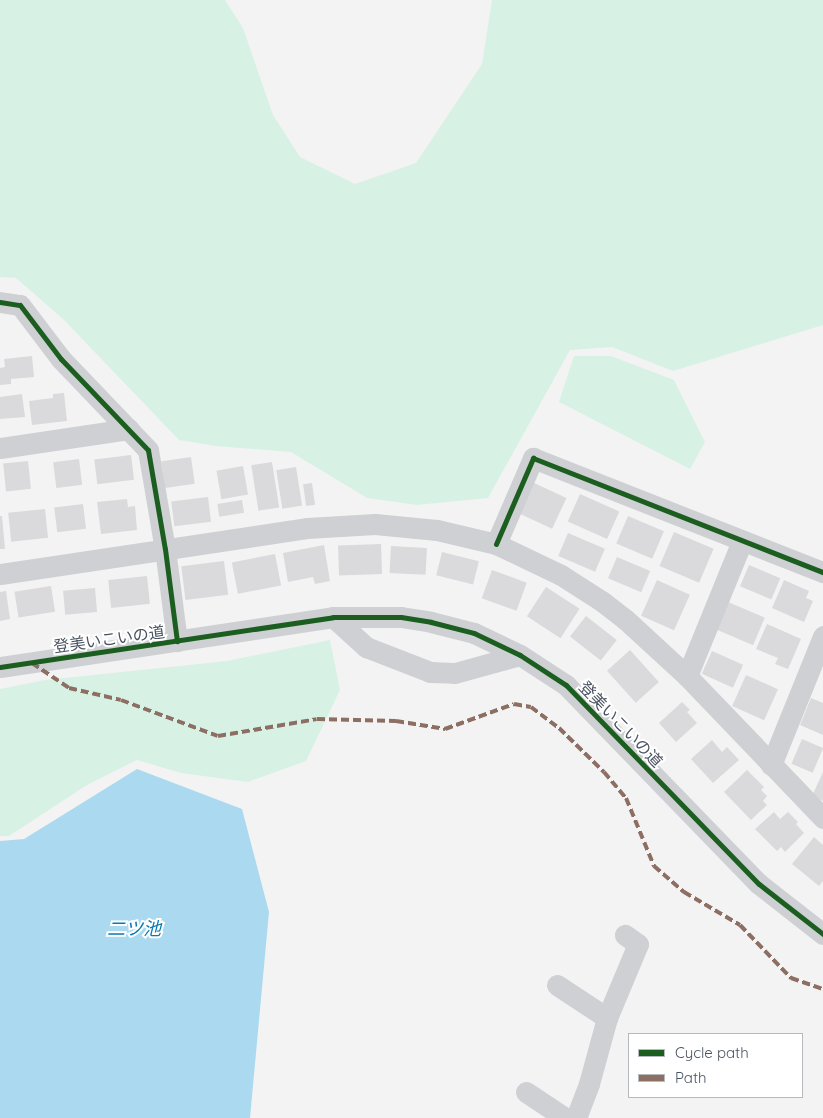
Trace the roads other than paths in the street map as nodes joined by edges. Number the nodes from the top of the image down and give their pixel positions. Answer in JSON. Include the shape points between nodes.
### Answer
{"nodes":[{"id":1,"x":0,"y":302,"type":"edge"},
{"id":2,"x":129,"y":429,"type":"junction"},
{"id":3,"x":0,"y":448,"type":"edge"},
{"id":4,"x":742,"y":541,"type":"junction"},
{"id":5,"x":496,"y":544,"type":"junction"},
{"id":6,"x":165,"y":549,"type":"junction"},
{"id":7,"x":823,"y":572,"type":"edge"},
{"id":8,"x":0,"y":574,"type":"edge"},
{"id":9,"x":333,"y":617,"type":"junction"},
{"id":10,"x":823,"y":636,"type":"edge"},
{"id":11,"x":177,"y":641,"type":"junction"},
{"id":12,"x":520,"y":655,"type":"junction"},
{"id":13,"x":0,"y":667,"type":"edge"},
{"id":14,"x":686,"y":676,"type":"junction"},
{"id":15,"x":771,"y":765,"type":"junction"},
{"id":16,"x":823,"y":818,"type":"edge"},
{"id":17,"x":823,"y":934,"type":"edge"},
{"id":18,"x":625,"y":936,"type":"dead end"},
{"id":19,"x":556,"y":985,"type":"dead end"},
{"id":20,"x":607,"y":1018,"type":"junction"},
{"id":21,"x":526,"y":1092,"type":"dead end"},
{"id":22,"x":565,"y":1118,"type":"edge"},
{"id":23,"x":576,"y":1118,"type":"edge"}],
"edges":[{"from":1,"to":2,"type":"street","via":[[20,304],[61,358]]},
{"from":2,"to":3,"type":"street"},
{"from":2,"to":6,"type":"street","via":[[148,450]]},
{"from":4,"to":5,"type":"street","via":[[532,458]]},
{"from":4,"to":7,"type":"street"},
{"from":4,"to":14,"type":"street"},
{"from":5,"to":6,"type":"street","via":[[437,530],[375,524],[307,528]]},
{"from":5,"to":14,"type":"street","via":[[561,575],[603,602]]},
{"from":6,"to":8,"type":"street"},
{"from":6,"to":11,"type":"street"},
{"from":9,"to":11,"type":"street","name":"登美いこいの道"},
{"from":9,"to":12,"type":"street","name":"登美いこいの道","via":[[379,616],[431,622],[474,633]]},
{"from":9,"to":12,"type":"street","via":[[366,647],[430,672],[455,673]]},
{"from":10,"to":15,"type":"street"},
{"from":11,"to":13,"type":"street","name":"登美いこいの道"},
{"from":12,"to":17,"type":"street","name":"登美いこいの道","via":[[566,685],[759,884]]},
{"from":14,"to":15,"type":"street"},
{"from":15,"to":16,"type":"street"},
{"from":18,"to":20,"type":"street","via":[[638,944]]},
{"from":19,"to":20,"type":"street"},
{"from":20,"to":23,"type":"street"},
{"from":21,"to":22,"type":"street"}]}
